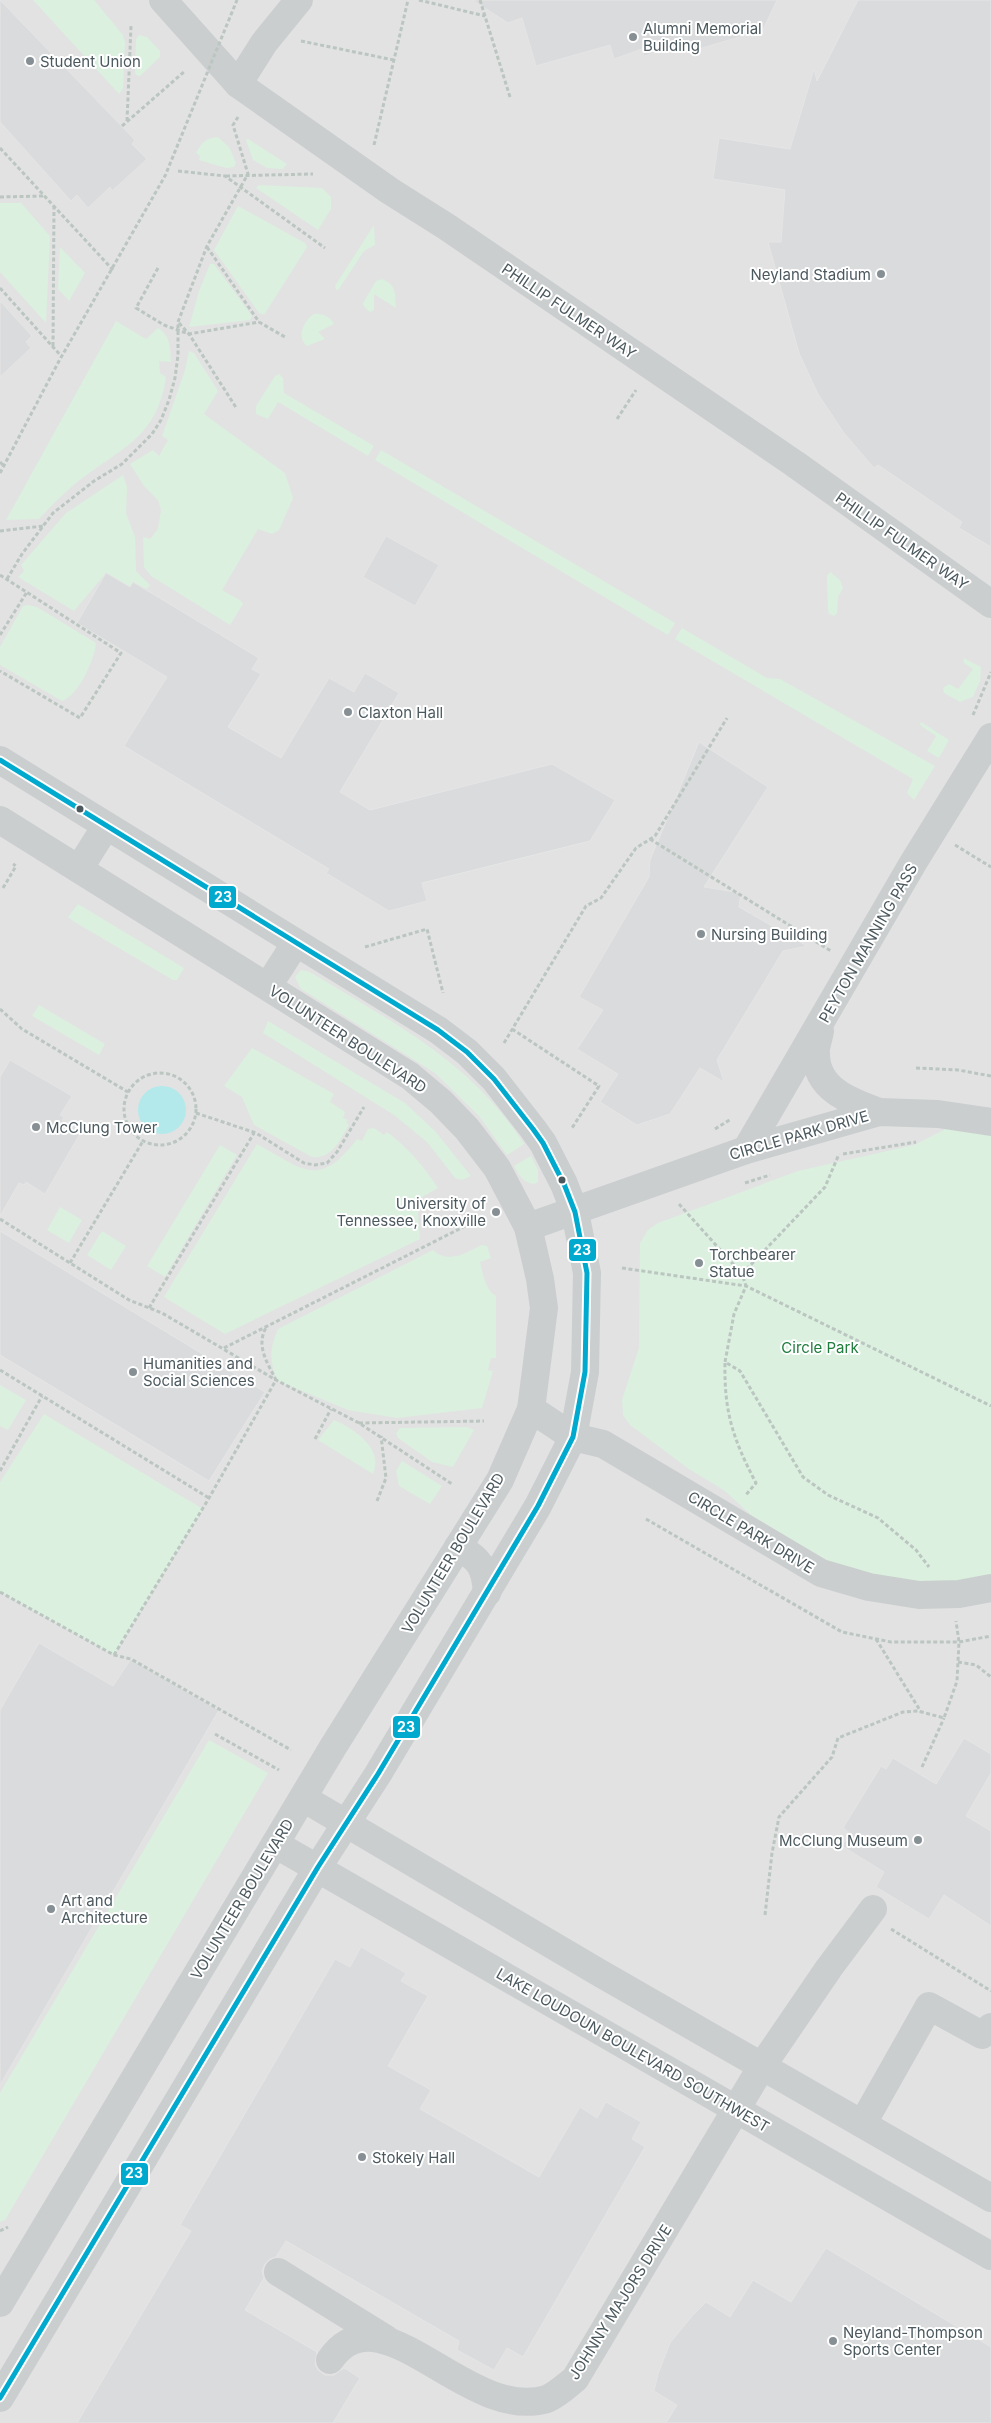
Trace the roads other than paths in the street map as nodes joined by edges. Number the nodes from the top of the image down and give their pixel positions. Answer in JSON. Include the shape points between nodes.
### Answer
{"nodes":[{"id":1,"x":163,"y":0,"type":"edge"},
{"id":2,"x":300,"y":0,"type":"edge"},
{"id":3,"x":238,"y":84,"type":"junction"},
{"id":4,"x":991,"y":604,"type":"edge"},
{"id":5,"x":981,"y":729,"type":"edge"},
{"id":6,"x":0,"y":760,"type":"edge"},
{"id":7,"x":0,"y":820,"type":"edge"},
{"id":8,"x":106,"y":826,"type":"junction"},
{"id":9,"x":79,"y":869,"type":"junction"},
{"id":10,"x":296,"y":944,"type":"junction"},
{"id":11,"x":268,"y":986,"type":"junction"},
{"id":12,"x":821,"y":1023,"type":"junction"},
{"id":13,"x":879,"y":1112,"type":"junction"},
{"id":14,"x":991,"y":1122,"type":"edge"},
{"id":15,"x":746,"y":1150,"type":"junction"},
{"id":16,"x":575,"y":1212,"type":"junction"},
{"id":17,"x":528,"y":1227,"type":"junction"},
{"id":18,"x":531,"y":1409,"type":"junction"},
{"id":19,"x":573,"y":1437,"type":"junction"},
{"id":20,"x":458,"y":1547,"type":"junction"},
{"id":21,"x":991,"y":1588,"type":"edge"},
{"id":22,"x":487,"y":1592,"type":"junction"},
{"id":23,"x":303,"y":1798,"type":"junction"},
{"id":24,"x":345,"y":1822,"type":"junction"},
{"id":25,"x":275,"y":1844,"type":"junction"},
{"id":26,"x":318,"y":1867,"type":"junction"},
{"id":27,"x":871,"y":1912,"type":"road end"},
{"id":28,"x":991,"y":2027,"type":"edge"},
{"id":29,"x":762,"y":2066,"type":"junction"},
{"id":30,"x":737,"y":2110,"type":"junction"},
{"id":31,"x":863,"y":2124,"type":"junction"},
{"id":32,"x":991,"y":2198,"type":"edge"},
{"id":33,"x":991,"y":2256,"type":"edge"},
{"id":34,"x":278,"y":2272,"type":"dead end"},
{"id":35,"x":0,"y":2304,"type":"edge"},
{"id":36,"x":391,"y":2343,"type":"junction"},
{"id":37,"x":330,"y":2360,"type":"dead end"},
{"id":38,"x":0,"y":2398,"type":"edge"}],
"edges":[{"from":1,"to":3,"type":"street","name":"PHILLIP FULMER WAY"},
{"from":2,"to":3,"type":"street","via":[[264,43]]},
{"from":3,"to":4,"type":"street","name":"PHILLIP FULMER WAY","via":[[390,192],[447,227],[794,464]]},
{"from":5,"to":12,"type":"street","name":"PEYTON MANNING PASS","via":[[913,863]]},
{"from":6,"to":8,"type":"street"},
{"from":7,"to":9,"type":"street","name":"VOLUNTEER BOULEVARD"},
{"from":8,"to":9,"type":"street"},
{"from":8,"to":10,"type":"street"},
{"from":9,"to":11,"type":"street","name":"VOLUNTEER BOULEVARD"},
{"from":10,"to":11,"type":"street"},
{"from":10,"to":16,"type":"street","via":[[438,1030],[467,1052],[494,1079],[543,1143]]},
{"from":11,"to":17,"type":"street","name":"VOLUNTEER BOULEVARD","via":[[410,1076],[441,1102],[468,1129],[497,1168]]},
{"from":12,"to":13,"type":"street","via":[[816,1054],[819,1070],[828,1085],[844,1099]]},
{"from":12,"to":15,"type":"street","name":"PEYTON MANNING PASS"},
{"from":13,"to":14,"type":"street","name":"CIRCLE PARK DRIVE","via":[[938,1114]]},
{"from":13,"to":15,"type":"street","name":"CIRCLE PARK DRIVE"},
{"from":15,"to":16,"type":"street","name":"CIRCLE PARK DRIVE"},
{"from":16,"to":17,"type":"street","name":"CIRCLE PARK DRIVE"},
{"from":16,"to":19,"type":"street","via":[[587,1273],[585,1372]]},
{"from":17,"to":18,"type":"street","name":"VOLUNTEER BOULEVARD","via":[[544,1308]]},
{"from":18,"to":19,"type":"street","name":"CIRCLE PARK DRIVE"},
{"from":18,"to":20,"type":"street","name":"VOLUNTEER BOULEVARD","via":[[500,1480]]},
{"from":19,"to":21,"type":"street","name":"CIRCLE PARK DRIVE","via":[[603,1444],[821,1573],[869,1587],[919,1596]]},
{"from":19,"to":22,"type":"street","via":[[538,1506]]},
{"from":20,"to":22,"type":"street","via":[[480,1563]]},
{"from":20,"to":23,"type":"street","name":"VOLUNTEER BOULEVARD"},
{"from":22,"to":24,"type":"street","via":[[378,1774]]},
{"from":23,"to":24,"type":"street"},
{"from":23,"to":25,"type":"street","name":"VOLUNTEER BOULEVARD"},
{"from":24,"to":26,"type":"street"},
{"from":24,"to":29,"type":"street"},
{"from":25,"to":26,"type":"street","name":"LAKE LOUDOUN BOULEVARD SOUTHWEST"},
{"from":25,"to":35,"type":"street","name":"VOLUNTEER BOULEVARD"},
{"from":26,"to":30,"type":"street","name":"LAKE LOUDOUN BOULEVARD SOUTHWEST"},
{"from":26,"to":38,"type":"street"},
{"from":27,"to":29,"type":"street","name":"JOHNNY MAJORS DRIVE"},
{"from":28,"to":31,"type":"street","via":[[982,2035],[929,2006]]},
{"from":29,"to":30,"type":"street","name":"JOHNNY MAJORS DRIVE"},
{"from":29,"to":31,"type":"street"},
{"from":30,"to":33,"type":"street","name":"LAKE LOUDOUN BOULEVARD SOUTHWEST"},
{"from":30,"to":36,"type":"street","name":"JOHNNY MAJORS DRIVE","via":[[575,2379],[560,2391],[533,2402],[502,2402],[482,2396]]},
{"from":31,"to":32,"type":"street"},
{"from":34,"to":36,"type":"street"},
{"from":36,"to":37,"type":"street","name":"JOHNNY MAJORS DRIVE","via":[[360,2338],[337,2350]]}]}
